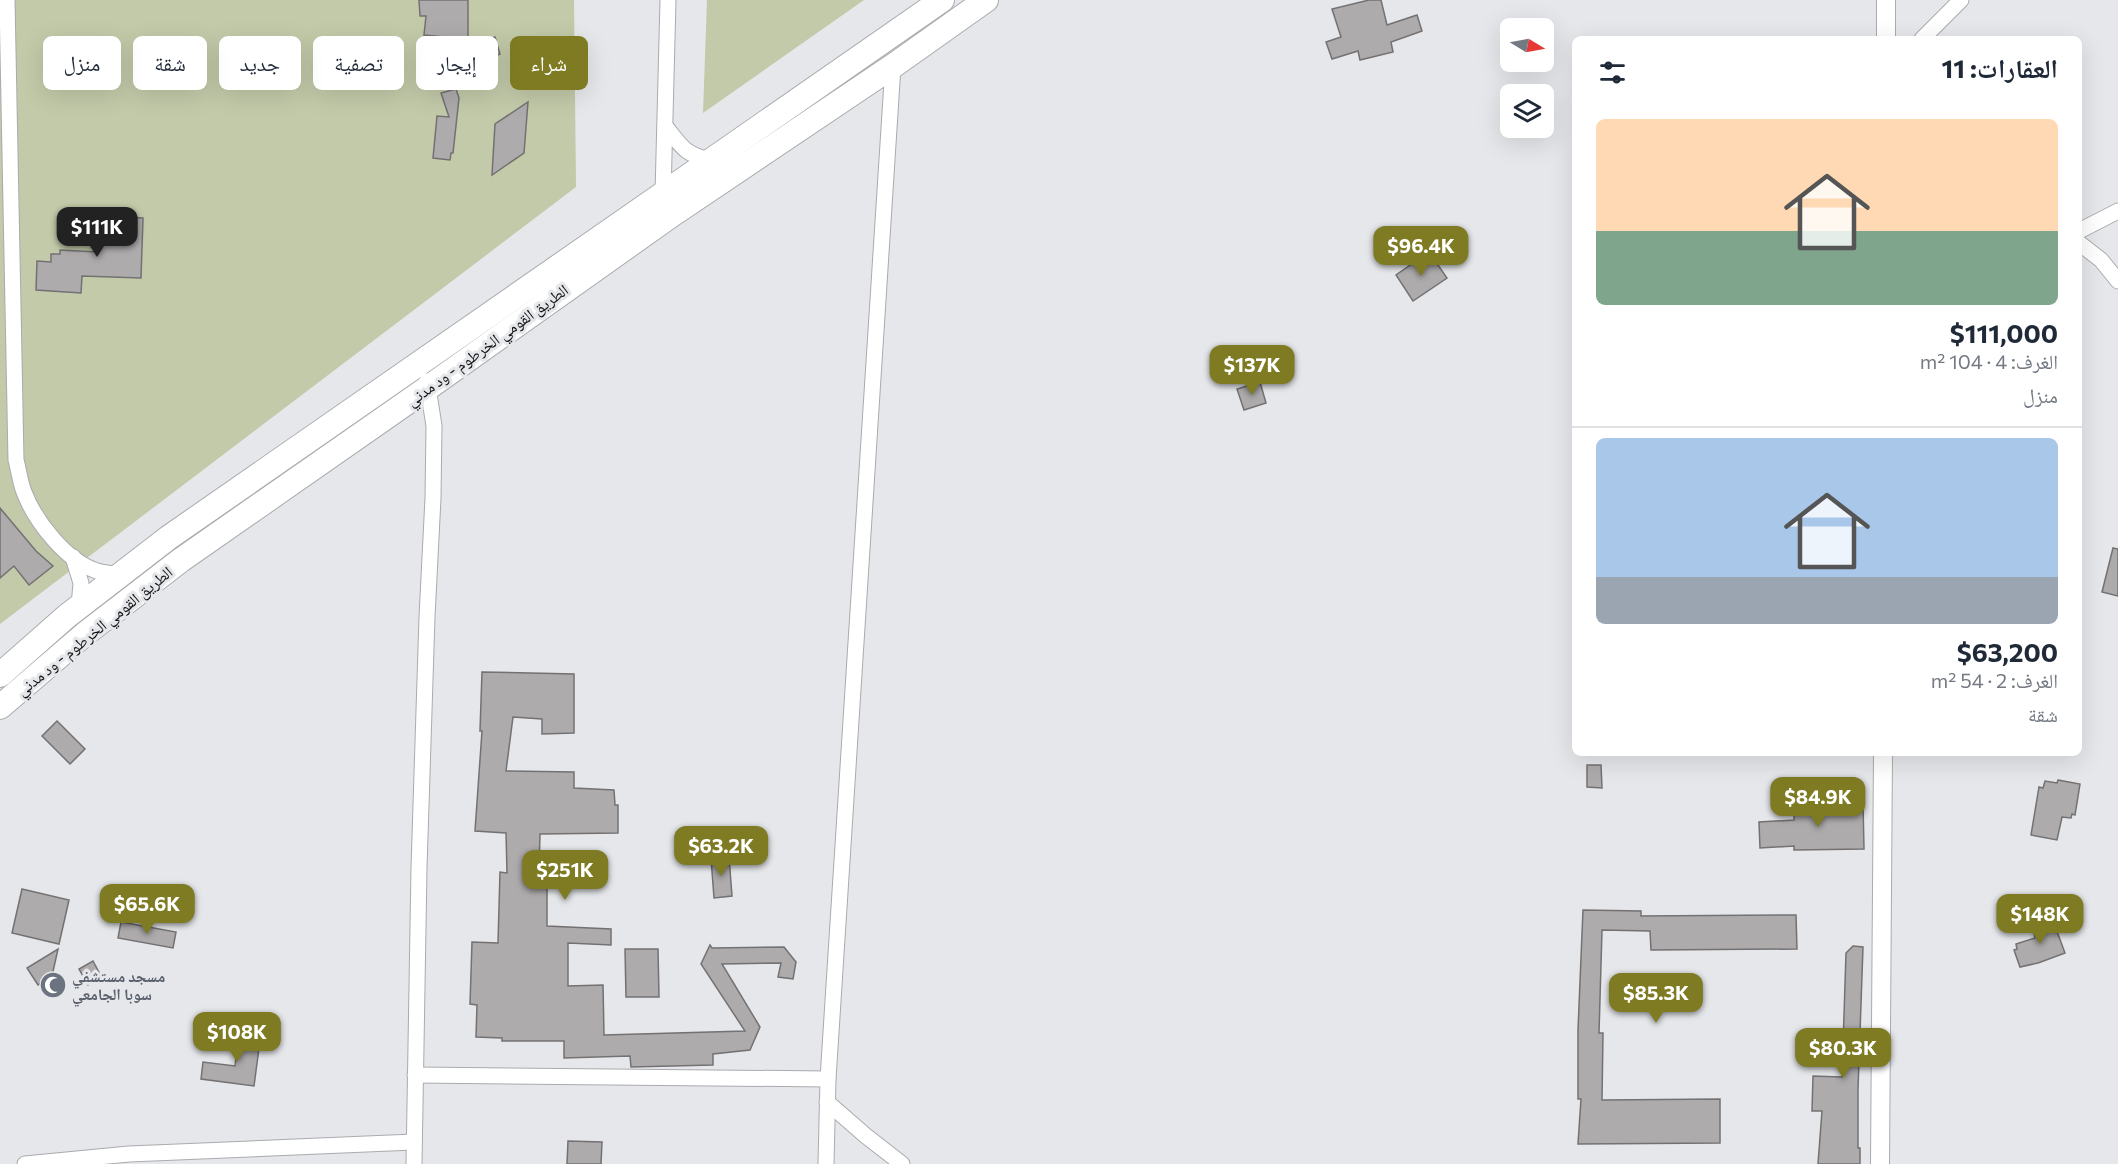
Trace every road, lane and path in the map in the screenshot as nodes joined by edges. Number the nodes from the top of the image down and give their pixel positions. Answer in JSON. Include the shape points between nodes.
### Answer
{"nodes":[{"id":1,"x":7,"y":0,"type":"edge"},
{"id":2,"x":668,"y":0,"type":"edge"},
{"id":3,"x":942,"y":0,"type":"edge"},
{"id":4,"x":986,"y":0,"type":"edge"},
{"id":5,"x":1886,"y":0,"type":"edge"},
{"id":6,"x":1961,"y":0,"type":"edge"},
{"id":7,"x":1886,"y":36,"type":"edge"},
{"id":8,"x":1925,"y":36,"type":"edge"},
{"id":9,"x":894,"y":66,"type":"junction"},
{"id":10,"x":665,"y":126,"type":"junction"},
{"id":11,"x":711,"y":160,"type":"junction"},
{"id":12,"x":663,"y":194,"type":"junction"},
{"id":13,"x":2118,"y":211,"type":"edge"},
{"id":14,"x":2082,"y":229,"type":"edge"},
{"id":15,"x":2082,"y":245,"type":"edge"},
{"id":16,"x":2118,"y":281,"type":"edge"},
{"id":17,"x":420,"y":364,"type":"junction"},
{"id":18,"x":429,"y":387,"type":"junction"},
{"id":19,"x":73,"y":557,"type":"junction"},
{"id":20,"x":120,"y":576,"type":"junction"},
{"id":21,"x":79,"y":607,"type":"junction"},
{"id":22,"x":0,"y":675,"type":"edge"},
{"id":23,"x":0,"y":707,"type":"edge"},
{"id":24,"x":1883,"y":756,"type":"edge"},
{"id":25,"x":415,"y":1075,"type":"junction"},
{"id":26,"x":828,"y":1078,"type":"junction"},
{"id":27,"x":827,"y":1102,"type":"junction"},
{"id":28,"x":414,"y":1142,"type":"junction"},
{"id":29,"x":25,"y":1164,"type":"edge"},
{"id":30,"x":414,"y":1164,"type":"edge"},
{"id":31,"x":826,"y":1164,"type":"edge"},
{"id":32,"x":902,"y":1164,"type":"edge"},
{"id":33,"x":1880,"y":1164,"type":"edge"}],
"edges":[{"from":1,"to":19,"type":"street","via":[[16,460],[31,507],[54,541]]},
{"from":2,"to":10,"type":"street"},
{"from":3,"to":11,"type":"highway","name":"الطريق القومي الخرطوم - ود مدني"},
{"from":4,"to":9,"type":"highway","name":"الطريق القومي الخرطوم - ود مدني"},
{"from":5,"to":7,"type":"street"},
{"from":6,"to":8,"type":"street"},
{"from":9,"to":18,"type":"highway","name":"الطريق القومي الخرطوم - ود مدني","via":[[663,220]]},
{"from":9,"to":26,"type":"street"},
{"from":10,"to":11,"type":"street","via":[[692,156]]},
{"from":10,"to":12,"type":"street"},
{"from":11,"to":12,"type":"highway","name":"الطريق القومي الخرطوم - ود مدني"},
{"from":12,"to":17,"type":"highway","name":"الطريق القومي الخرطوم - ود مدني"},
{"from":13,"to":14,"type":"street"},
{"from":15,"to":16,"type":"street"},
{"from":17,"to":18,"type":"street"},
{"from":17,"to":20,"type":"highway","name":"الطريق القومي الخرطوم - ود مدني","via":[[168,538]]},
{"from":18,"to":23,"type":"highway","name":"الطريق القومي الخرطوم - ود مدني","via":[[181,560],[84,634]]},
{"from":18,"to":25,"type":"street","via":[[434,426],[433,498]]},
{"from":19,"to":20,"type":"street","via":[[95,570]]},
{"from":19,"to":21,"type":"street","via":[[81,583]]},
{"from":20,"to":21,"type":"highway","name":"الطريق القومي الخرطوم - ود مدني"},
{"from":21,"to":22,"type":"highway","name":"الطريق القومي الخرطوم - ود مدني"},
{"from":24,"to":33,"type":"street"},
{"from":25,"to":26,"type":"street"},
{"from":25,"to":28,"type":"street"},
{"from":26,"to":27,"type":"street"},
{"from":27,"to":31,"type":"street"},
{"from":27,"to":32,"type":"street"},
{"from":28,"to":29,"type":"street","via":[[129,1154]]},
{"from":28,"to":30,"type":"street"}]}
